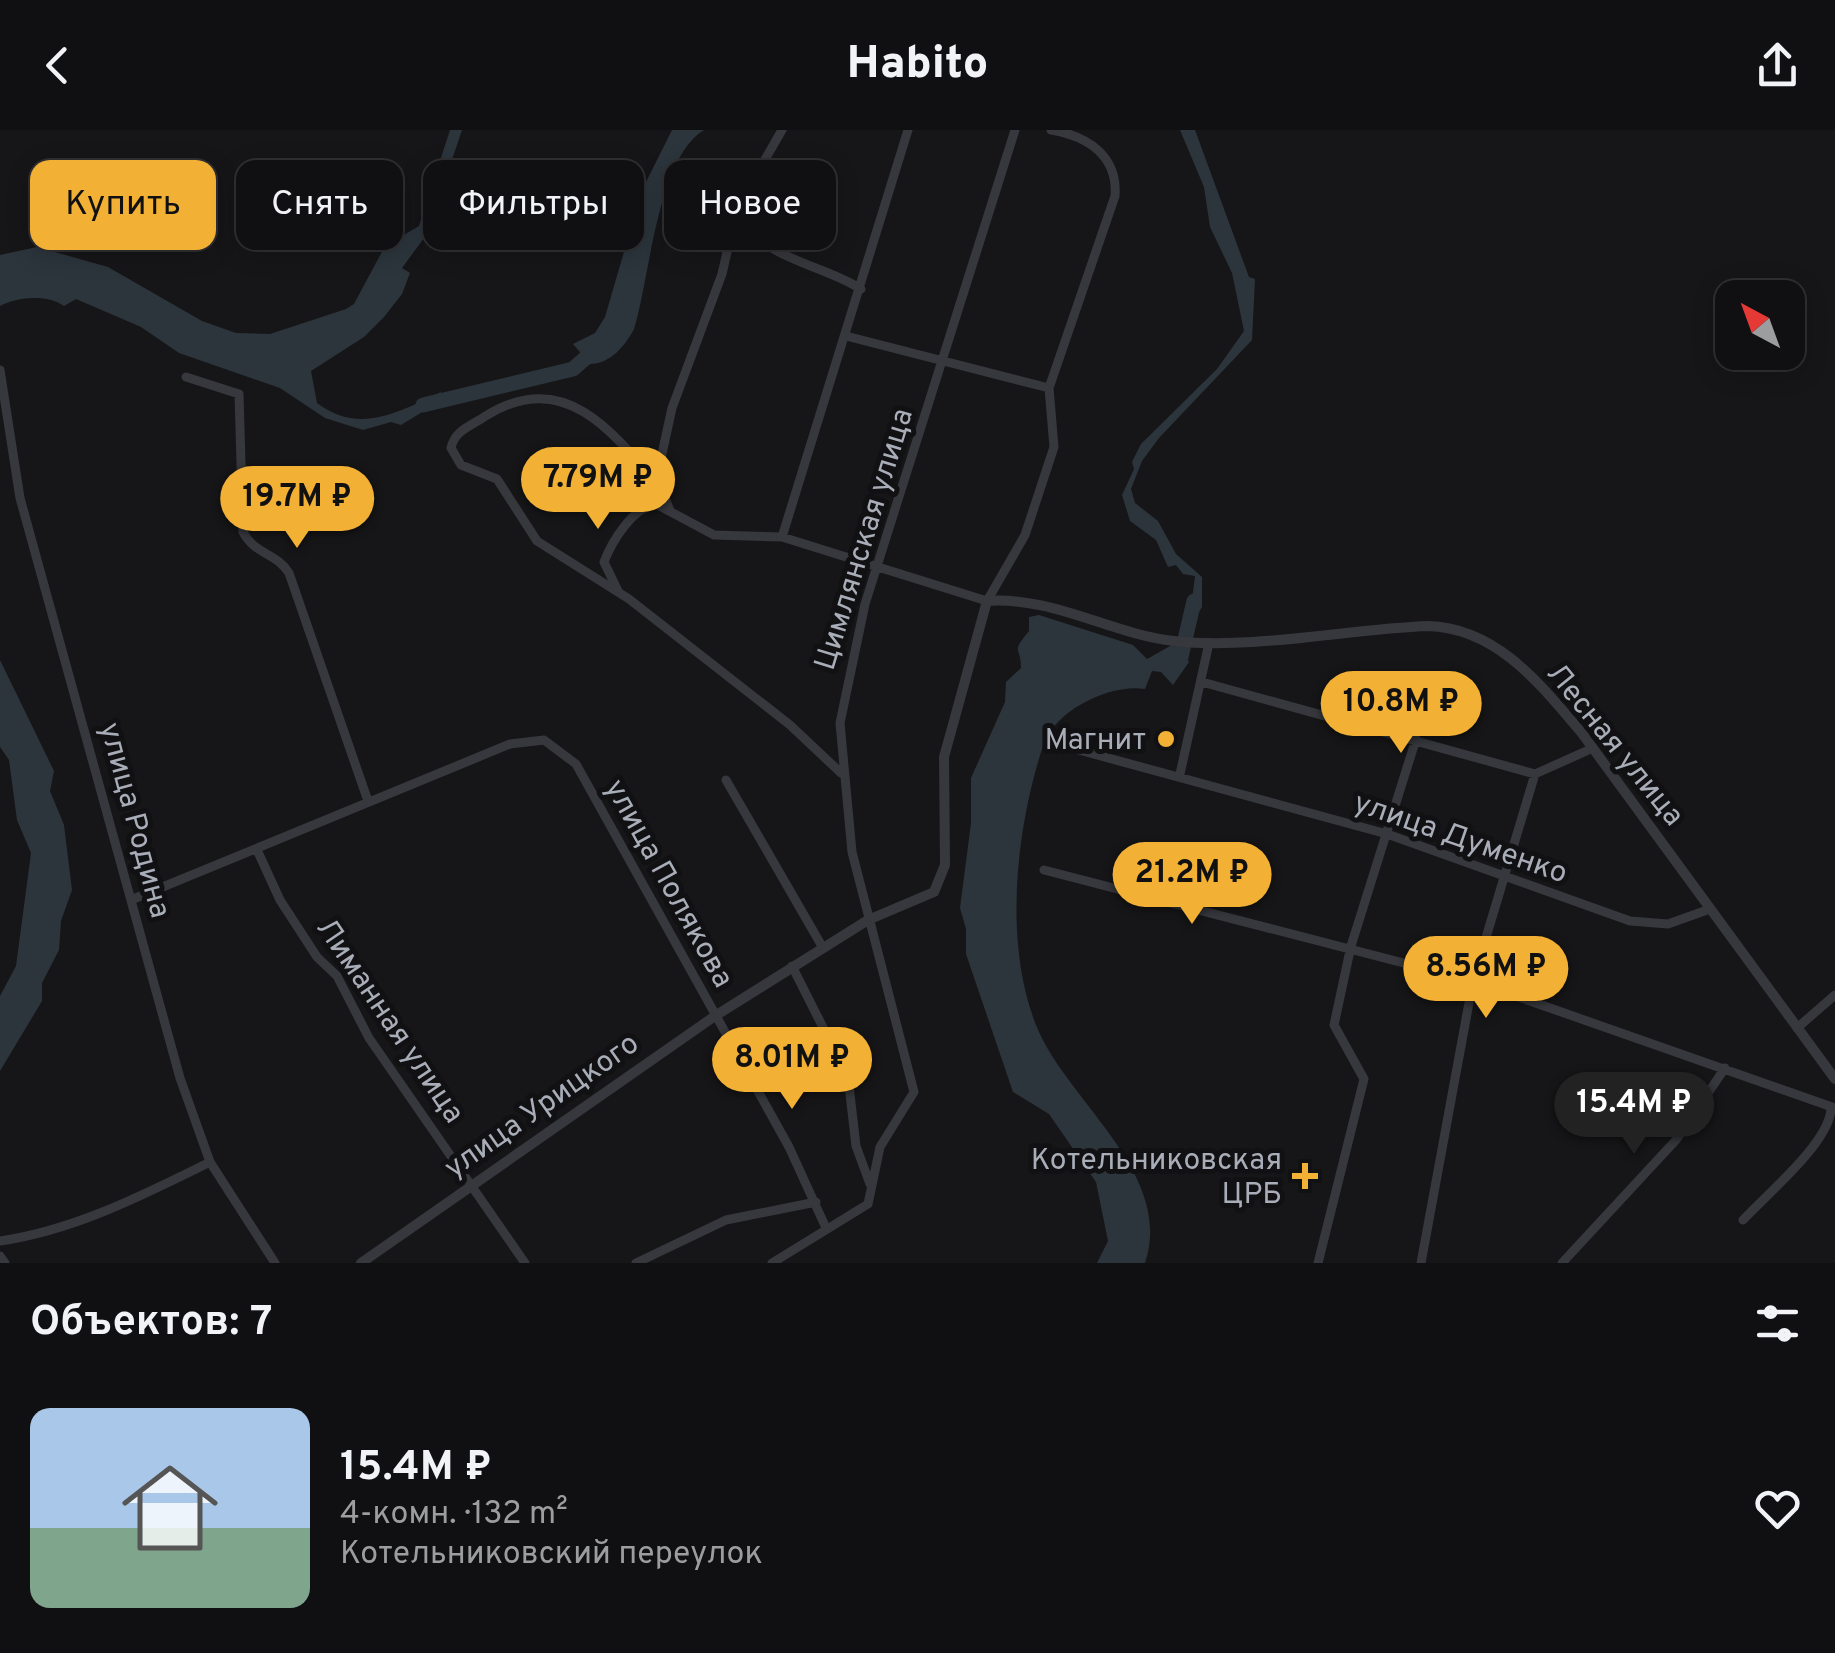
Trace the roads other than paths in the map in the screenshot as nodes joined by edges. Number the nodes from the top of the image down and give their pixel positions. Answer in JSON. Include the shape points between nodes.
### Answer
{"nodes":[{"id":1,"x":782,"y":130,"type":"edge"},
{"id":2,"x":908,"y":130,"type":"edge"},
{"id":3,"x":1015,"y":130,"type":"edge"},
{"id":4,"x":1051,"y":130,"type":"edge"},
{"id":5,"x":765,"y":160,"type":"edge"},
{"id":6,"x":727,"y":250,"type":"edge"},
{"id":7,"x":776,"y":250,"type":"edge"},
{"id":8,"x":860,"y":289,"type":"junction"},
{"id":9,"x":846,"y":336,"type":"junction"},
{"id":10,"x":942,"y":364,"type":"junction"},
{"id":11,"x":0,"y":370,"type":"edge"},
{"id":12,"x":186,"y":377,"type":"dead end"},
{"id":13,"x":1049,"y":388,"type":"junction"},
{"id":14,"x":662,"y":493,"type":"junction"},
{"id":15,"x":671,"y":512,"type":"junction"},
{"id":16,"x":782,"y":537,"type":"junction"},
{"id":17,"x":880,"y":568,"type":"junction"},
{"id":18,"x":618,"y":591,"type":"junction"},
{"id":19,"x":988,"y":601,"type":"junction"},
{"id":20,"x":1209,"y":643,"type":"junction"},
{"id":21,"x":1202,"y":682,"type":"junction"},
{"id":22,"x":1416,"y":740,"type":"junction"},
{"id":23,"x":1593,"y":748,"type":"junction"},
{"id":24,"x":1079,"y":750,"type":"dead end"},
{"id":25,"x":842,"y":774,"type":"junction"},
{"id":26,"x":1180,"y":774,"type":"junction"},
{"id":27,"x":1535,"y":774,"type":"junction"},
{"id":28,"x":726,"y":780,"type":"dead end"},
{"id":29,"x":368,"y":801,"type":"junction"},
{"id":30,"x":1388,"y":834,"type":"junction"},
{"id":31,"x":256,"y":850,"type":"junction"},
{"id":32,"x":1044,"y":870,"type":"dead end"},
{"id":33,"x":1503,"y":876,"type":"junction"},
{"id":34,"x":131,"y":900,"type":"junction"},
{"id":35,"x":1710,"y":908,"type":"junction"},
{"id":36,"x":868,"y":920,"type":"junction"},
{"id":37,"x":1350,"y":946,"type":"junction"},
{"id":38,"x":823,"y":948,"type":"junction"},
{"id":39,"x":792,"y":966,"type":"junction"},
{"id":40,"x":1473,"y":981,"type":"junction"},
{"id":41,"x":1835,"y":996,"type":"edge"},
{"id":42,"x":715,"y":1016,"type":"junction"},
{"id":43,"x":1797,"y":1028,"type":"junction"},
{"id":44,"x":1725,"y":1068,"type":"junction"},
{"id":45,"x":1835,"y":1078,"type":"edge"},
{"id":46,"x":1833,"y":1109,"type":"edge"},
{"id":47,"x":210,"y":1162,"type":"junction"},
{"id":48,"x":471,"y":1182,"type":"junction"},
{"id":49,"x":870,"y":1184,"type":"junction"},
{"id":50,"x":816,"y":1202,"type":"junction"},
{"id":51,"x":1742,"y":1220,"type":"dead end"},
{"id":52,"x":826,"y":1228,"type":"junction"},
{"id":53,"x":0,"y":1242,"type":"edge"},
{"id":54,"x":0,"y":1256,"type":"edge"},
{"id":55,"x":5,"y":1263,"type":"edge"},
{"id":56,"x":274,"y":1263,"type":"edge"},
{"id":57,"x":361,"y":1263,"type":"edge"},
{"id":58,"x":525,"y":1263,"type":"edge"},
{"id":59,"x":636,"y":1263,"type":"edge"},
{"id":60,"x":772,"y":1263,"type":"edge"},
{"id":61,"x":1318,"y":1263,"type":"edge"},
{"id":62,"x":1421,"y":1263,"type":"edge"},
{"id":63,"x":1562,"y":1263,"type":"edge"}],
"edges":[{"from":1,"to":5,"type":"street"},
{"from":2,"to":8,"type":"street"},
{"from":3,"to":10,"type":"street","name":"Цимлянская улица"},
{"from":4,"to":13,"type":"street","via":[[1088,141],[1117,176]]},
{"from":6,"to":14,"type":"street","via":[[672,408],[660,464]]},
{"from":7,"to":8,"type":"street"},
{"from":8,"to":9,"type":"street"},
{"from":9,"to":10,"type":"street"},
{"from":9,"to":16,"type":"street"},
{"from":10,"to":13,"type":"street"},
{"from":10,"to":17,"type":"street","name":"Цимлянская улица"},
{"from":11,"to":34,"type":"street","name":"улица Родина","via":[[20,498]]},
{"from":12,"to":29,"type":"street","via":[[239,394],[243,532],[289,573]]},
{"from":13,"to":19,"type":"street","via":[[1054,447],[1025,535]]},
{"from":14,"to":15,"type":"street"},
{"from":14,"to":18,"type":"street","via":[[612,432],[563,402],[515,400],[452,441],[461,464],[506,488],[537,542]]},
{"from":15,"to":16,"type":"street","via":[[714,535]]},
{"from":15,"to":18,"type":"street","via":[[648,505],[608,552],[604,562]]},
{"from":16,"to":17,"type":"street"},
{"from":17,"to":19,"type":"street"},
{"from":17,"to":25,"type":"street","name":"Цимлянская улица","via":[[844,692]]},
{"from":18,"to":25,"type":"street","via":[[790,725]]},
{"from":19,"to":20,"type":"street","name":"Лесная улица","via":[[1035,603],[1119,630]]},
{"from":19,"to":36,"type":"street","name":"улица Урицкого","via":[[944,757],[943,877],[930,895]]},
{"from":20,"to":21,"type":"street"},
{"from":20,"to":23,"type":"street","name":"Лесная улица","via":[[1411,627],[1471,634],[1540,685]]},
{"from":21,"to":22,"type":"street"},
{"from":21,"to":26,"type":"street"},
{"from":22,"to":27,"type":"street"},
{"from":22,"to":30,"type":"street"},
{"from":23,"to":27,"type":"street"},
{"from":23,"to":35,"type":"street","name":"Лесная улица"},
{"from":24,"to":26,"type":"street","name":"улица Думенко"},
{"from":25,"to":36,"type":"street","name":"Цимлянская улица"},
{"from":26,"to":30,"type":"street","name":"улица Думенко"},
{"from":27,"to":33,"type":"street"},
{"from":28,"to":38,"type":"street"},
{"from":29,"to":31,"type":"street","name":"улица Полякова"},
{"from":29,"to":42,"type":"street","name":"улица Полякова","via":[[526,738],[554,746],[576,764]]},
{"from":30,"to":33,"type":"street","name":"улица Думенко"},
{"from":30,"to":37,"type":"street"},
{"from":31,"to":34,"type":"street","name":"улица Полякова"},
{"from":31,"to":48,"type":"street","name":"Лиманная улица","via":[[280,900],[337,976],[369,1038]]},
{"from":32,"to":37,"type":"street"},
{"from":33,"to":35,"type":"street","name":"улица Думенко","via":[[1630,921],[1668,924]]},
{"from":33,"to":40,"type":"street"},
{"from":34,"to":47,"type":"street","name":"улица Родина"},
{"from":35,"to":43,"type":"street","name":"Лесная улица"},
{"from":36,"to":38,"type":"street","name":"улица Урицкого"},
{"from":36,"to":49,"type":"street","name":"Цимлянская улица","via":[[914,1092],[880,1147]]},
{"from":37,"to":40,"type":"street"},
{"from":37,"to":61,"type":"street","via":[[1334,1025],[1364,1079]]},
{"from":38,"to":39,"type":"street","name":"улица Урицкого"},
{"from":39,"to":42,"type":"street","name":"улица Урицкого"},
{"from":39,"to":49,"type":"street","via":[[848,1078],[856,1146]]},
{"from":40,"to":44,"type":"street"},
{"from":40,"to":62,"type":"street"},
{"from":41,"to":43,"type":"street"},
{"from":42,"to":48,"type":"street","name":"улица Урицкого"},
{"from":42,"to":50,"type":"street","name":"улица Полякова"},
{"from":43,"to":45,"type":"street","name":"Лесная улица"},
{"from":44,"to":46,"type":"street"},
{"from":44,"to":63,"type":"street","via":[[1676,1140]]},
{"from":46,"to":51,"type":"street","via":[[1813,1146]]},
{"from":47,"to":53,"type":"street","via":[[108,1211]]},
{"from":47,"to":56,"type":"street","name":"улица Родина"},
{"from":48,"to":57,"type":"street","name":"улица Урицкого"},
{"from":48,"to":58,"type":"street","name":"Лиманная улица"},
{"from":49,"to":52,"type":"street","name":"Цимлянская улица","via":[[863,1210]]},
{"from":50,"to":52,"type":"street","name":"улица Полякова"},
{"from":50,"to":59,"type":"street","via":[[726,1220]]},
{"from":52,"to":60,"type":"street","name":"Цимлянская улица"},
{"from":54,"to":55,"type":"street"}]}
